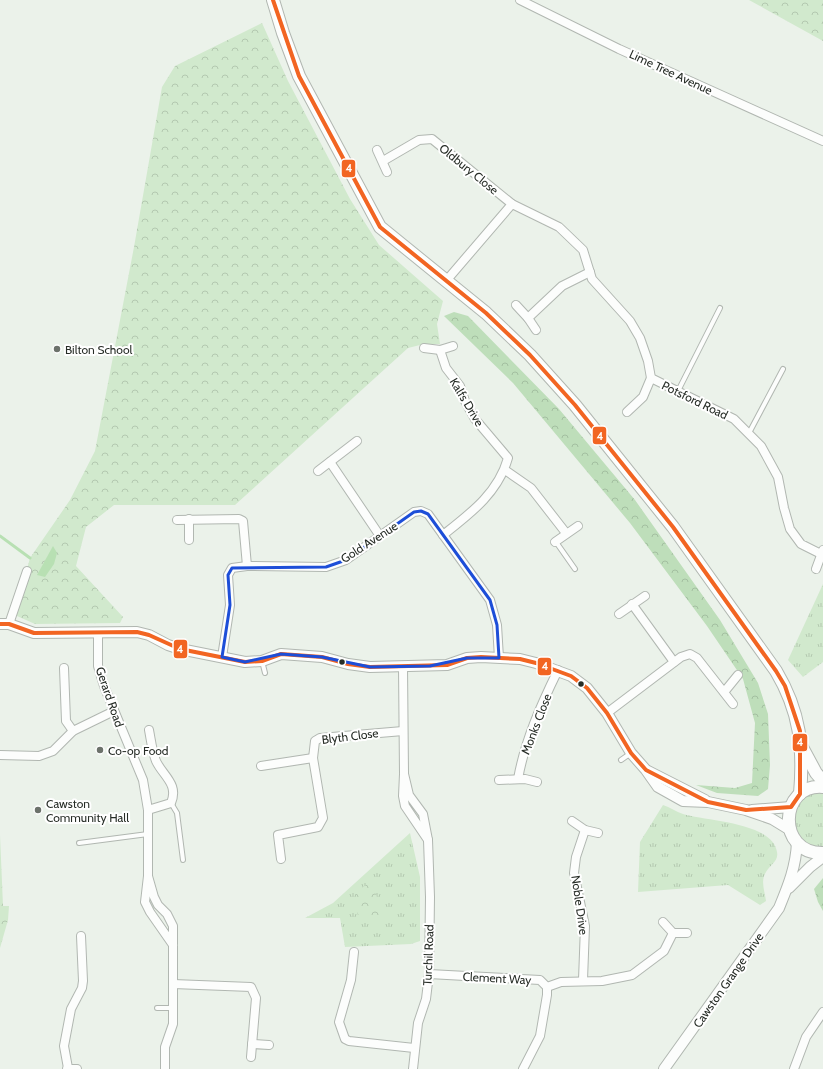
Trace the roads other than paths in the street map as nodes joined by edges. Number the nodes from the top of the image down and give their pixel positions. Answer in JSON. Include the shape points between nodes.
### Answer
{"nodes":[{"id":1,"x":273,"y":0,"type":"edge"},
{"id":2,"x":520,"y":0,"type":"edge"},
{"id":3,"x":823,"y":141,"type":"edge"},
{"id":4,"x":377,"y":150,"type":"dead end"},
{"id":5,"x":383,"y":161,"type":"junction"},
{"id":6,"x":387,"y":172,"type":"dead end"},
{"id":7,"x":512,"y":204,"type":"junction"},
{"id":8,"x":590,"y":272,"type":"junction"},
{"id":9,"x":446,"y":281,"type":"junction"},
{"id":10,"x":516,"y":305,"type":"dead end"},
{"id":11,"x":720,"y":308,"type":"dead end"},
{"id":12,"x":528,"y":318,"type":"junction"},
{"id":13,"x":536,"y":330,"type":"dead end"},
{"id":14,"x":453,"y":346,"type":"dead end"},
{"id":15,"x":424,"y":348,"type":"dead end"},
{"id":16,"x":440,"y":350,"type":"junction"},
{"id":17,"x":783,"y":369,"type":"dead end"},
{"id":18,"x":651,"y":378,"type":"junction"},
{"id":19,"x":678,"y":392,"type":"junction"},
{"id":20,"x":627,"y":412,"type":"dead end"},
{"id":21,"x":749,"y":434,"type":"junction"},
{"id":22,"x":357,"y":441,"type":"dead end"},
{"id":23,"x":330,"y":462,"type":"junction"},
{"id":24,"x":505,"y":470,"type":"junction"},
{"id":25,"x":318,"y":471,"type":"dead end"},
{"id":26,"x":189,"y":519,"type":"junction"},
{"id":27,"x":177,"y":520,"type":"dead end"},
{"id":28,"x":578,"y":526,"type":"dead end"},
{"id":29,"x":566,"y":533,"type":"junction"},
{"id":30,"x":443,"y":535,"type":"junction"},
{"id":31,"x":380,"y":536,"type":"junction"},
{"id":32,"x":189,"y":540,"type":"dead end"},
{"id":33,"x":556,"y":542,"type":"joint"},
{"id":34,"x":822,"y":552,"type":"edge"},
{"id":35,"x":247,"y":566,"type":"junction"},
{"id":36,"x":575,"y":568,"type":"dead end"},
{"id":37,"x":816,"y":569,"type":"dead end"},
{"id":38,"x":27,"y":571,"type":"dead end"},
{"id":39,"x":645,"y":596,"type":"dead end"},
{"id":40,"x":632,"y":604,"type":"junction"},
{"id":41,"x":618,"y":614,"type":"dead end"},
{"id":42,"x":4,"y":624,"type":"edge"},
{"id":43,"x":98,"y":632,"type":"junction"},
{"id":44,"x":222,"y":657,"type":"junction"},
{"id":45,"x":499,"y":658,"type":"junction"},
{"id":46,"x":262,"y":661,"type":"junction"},
{"id":47,"x":674,"y":662,"type":"junction"},
{"id":48,"x":403,"y":666,"type":"junction"},
{"id":49,"x":64,"y":668,"type":"dead end"},
{"id":50,"x":558,"y":670,"type":"junction"},
{"id":51,"x":265,"y":673,"type":"dead end"},
{"id":52,"x":738,"y":675,"type":"dead end"},
{"id":53,"x":725,"y":691,"type":"junction"},
{"id":54,"x":733,"y":704,"type":"dead end"},
{"id":55,"x":114,"y":711,"type":"junction"},
{"id":56,"x":607,"y":712,"type":"junction"},
{"id":57,"x":149,"y":730,"type":"dead end"},
{"id":58,"x":73,"y":731,"type":"junction"},
{"id":59,"x":403,"y":731,"type":"junction"},
{"id":60,"x":801,"y":746,"type":"junction"},
{"id":61,"x":631,"y":753,"type":"junction"},
{"id":62,"x":0,"y":755,"type":"edge"},
{"id":63,"x":313,"y":758,"type":"junction"},
{"id":64,"x":621,"y":760,"type":"dead end"},
{"id":65,"x":261,"y":766,"type":"dead end"},
{"id":66,"x":518,"y":779,"type":"junction"},
{"id":67,"x":499,"y":780,"type":"dead end"},
{"id":68,"x":823,"y":781,"type":"edge"},
{"id":69,"x":537,"y":782,"type":"dead end"},
{"id":70,"x":823,"y":787,"type":"edge"},
{"id":71,"x":800,"y":794,"type":"junction"},
{"id":72,"x":171,"y":803,"type":"junction"},
{"id":73,"x":791,"y":807,"type":"junction"},
{"id":74,"x":148,"y":810,"type":"junction"},
{"id":75,"x":746,"y":810,"type":"junction"},
{"id":76,"x":572,"y":821,"type":"dead end"},
{"id":77,"x":585,"y":830,"type":"junction"},
{"id":78,"x":790,"y":830,"type":"junction"},
{"id":79,"x":598,"y":833,"type":"dead end"},
{"id":80,"x":149,"y":834,"type":"junction"},
{"id":81,"x":797,"y":842,"type":"junction"},
{"id":82,"x":79,"y":843,"type":"dead end"},
{"id":83,"x":823,"y":853,"type":"edge"},
{"id":84,"x":823,"y":857,"type":"edge"},
{"id":85,"x":281,"y":859,"type":"dead end"},
{"id":86,"x":183,"y":860,"type":"dead end"},
{"id":87,"x":148,"y":876,"type":"junction"},
{"id":88,"x":788,"y":889,"type":"junction"},
{"id":89,"x":664,"y":922,"type":"dead end"},
{"id":90,"x":687,"y":933,"type":"dead end"},
{"id":91,"x":673,"y":934,"type":"junction"},
{"id":92,"x":81,"y":936,"type":"dead end"},
{"id":93,"x":173,"y":944,"type":"junction"},
{"id":94,"x":354,"y":952,"type":"dead end"},
{"id":95,"x":429,"y":974,"type":"junction"},
{"id":96,"x":583,"y":980,"type":"junction"},
{"id":97,"x":173,"y":984,"type":"junction"},
{"id":98,"x":547,"y":987,"type":"junction"},
{"id":99,"x":158,"y":1008,"type":"dead end"},
{"id":100,"x":173,"y":1008,"type":"junction"},
{"id":101,"x":823,"y":1012,"type":"edge"},
{"id":102,"x":252,"y":1044,"type":"junction"},
{"id":103,"x":269,"y":1045,"type":"dead end"},
{"id":104,"x":414,"y":1048,"type":"junction"},
{"id":105,"x":251,"y":1057,"type":"dead end"},
{"id":106,"x":67,"y":1069,"type":"edge"},
{"id":107,"x":77,"y":1069,"type":"edge"},
{"id":108,"x":165,"y":1069,"type":"edge"},
{"id":109,"x":413,"y":1069,"type":"edge"},
{"id":110,"x":523,"y":1069,"type":"edge"},
{"id":111,"x":664,"y":1069,"type":"edge"},
{"id":112,"x":794,"y":1069,"type":"edge"}],
"edges":[{"from":1,"to":9,"type":"main road","via":[[299,76],[380,227]]},
{"from":2,"to":3,"type":"street","name":"Lime Tree Avenue","via":[[619,49]]},
{"from":4,"to":5,"type":"street"},
{"from":5,"to":6,"type":"street"},
{"from":5,"to":7,"type":"street","name":"Oldbury Close","via":[[419,140],[432,139]]},
{"from":7,"to":8,"type":"street","name":"Potsford Road","via":[[559,227],[583,250]]},
{"from":7,"to":9,"type":"street"},
{"from":8,"to":12,"type":"street","via":[[562,286]]},
{"from":8,"to":18,"type":"street","name":"Potsford Road","via":[[592,279],[630,321],[640,338]]},
{"from":9,"to":60,"type":"main road","via":[[486,313],[530,355],[575,405],[673,527],[780,676],[794,710]]},
{"from":10,"to":12,"type":"street"},
{"from":11,"to":19,"type":"lane"},
{"from":12,"to":13,"type":"street"},
{"from":14,"to":16,"type":"street"},
{"from":15,"to":16,"type":"street"},
{"from":16,"to":24,"type":"street","name":"Kalfs Drive","via":[[446,368],[460,386],[465,402],[475,419],[508,458]]},
{"from":17,"to":21,"type":"lane"},
{"from":18,"to":19,"type":"street","name":"Potsford Road"},
{"from":18,"to":20,"type":"street","via":[[643,397]]},
{"from":19,"to":21,"type":"street","name":"Potsford Road","via":[[734,419]]},
{"from":21,"to":34,"type":"street","name":"Potsford Road","via":[[761,446],[778,477],[790,529],[801,544]]},
{"from":22,"to":23,"type":"street"},
{"from":23,"to":25,"type":"street"},
{"from":23,"to":31,"type":"street"},
{"from":24,"to":29,"type":"street","via":[[531,488]]},
{"from":24,"to":30,"type":"street","via":[[481,505]]},
{"from":26,"to":27,"type":"street"},
{"from":26,"to":32,"type":"street"},
{"from":26,"to":35,"type":"street","via":[[239,519],[244,522]]},
{"from":28,"to":29,"type":"street"},
{"from":29,"to":33,"type":"street"},
{"from":30,"to":31,"type":"street","name":"Gold Avenue","via":[[428,514],[421,511],[414,512]]},
{"from":30,"to":45,"type":"street","name":"Gold Avenue","via":[[490,600],[497,625]]},
{"from":31,"to":35,"type":"street","name":"Gold Avenue","via":[[346,560],[326,567]]},
{"from":33,"to":36,"type":"lane"},
{"from":34,"to":37,"type":"street"},
{"from":35,"to":44,"type":"street","name":"Gold Avenue","via":[[232,568],[228,575],[230,605]]},
{"from":38,"to":42,"type":"street"},
{"from":39,"to":40,"type":"street"},
{"from":40,"to":41,"type":"street"},
{"from":40,"to":47,"type":"street"},
{"from":42,"to":43,"type":"street","via":[[34,633]]},
{"from":43,"to":44,"type":"street","via":[[137,632],[180,649]]},
{"from":43,"to":55,"type":"street","name":"Gerard Road","via":[[98,666]]},
{"from":44,"to":46,"type":"street","via":[[245,662]]},
{"from":45,"to":48,"type":"street","via":[[467,658],[447,665]]},
{"from":45,"to":50,"type":"street","via":[[520,659]]},
{"from":46,"to":48,"type":"street","via":[[282,654],[322,657],[370,668]]},
{"from":46,"to":51,"type":"lane"},
{"from":47,"to":53,"type":"street","via":[[690,654],[697,658]]},
{"from":47,"to":56,"type":"street"},
{"from":48,"to":59,"type":"street","name":"Turchil Road"},
{"from":49,"to":58,"type":"street","via":[[66,721]]},
{"from":50,"to":56,"type":"street","via":[[587,688]]},
{"from":50,"to":66,"type":"street","name":"Monks Close","via":[[525,746]]},
{"from":52,"to":53,"type":"street"},
{"from":53,"to":54,"type":"street"},
{"from":55,"to":58,"type":"street"},
{"from":55,"to":74,"type":"street","name":"Gerard Road","via":[[143,780]]},
{"from":56,"to":61,"type":"street"},
{"from":57,"to":72,"type":"street","via":[[157,763],[172,785],[174,792]]},
{"from":58,"to":62,"type":"street","via":[[53,751],[39,756]]},
{"from":59,"to":63,"type":"street","name":"Blyth Close","via":[[320,738],[315,741]]},
{"from":59,"to":95,"type":"street","name":"Turchil Road","via":[[404,774],[409,795],[423,814],[428,840]]},
{"from":60,"to":68,"type":"main road"},
{"from":60,"to":71,"type":"main road"},
{"from":61,"to":64,"type":"lane"},
{"from":61,"to":75,"type":"street","via":[[646,770],[708,802]]},
{"from":63,"to":65,"type":"street","name":"Blyth Close"},
{"from":63,"to":85,"type":"street","name":"Blyth Close","via":[[323,818],[318,827],[278,835]]},
{"from":66,"to":67,"type":"street"},
{"from":66,"to":69,"type":"street"},
{"from":70,"to":71,"type":"main road","via":[[809,789]]},
{"from":71,"to":73,"type":"main road"},
{"from":72,"to":74,"type":"street"},
{"from":72,"to":86,"type":"lane","via":[[177,813]]},
{"from":73,"to":75,"type":"street"},
{"from":73,"to":78,"type":"main road","via":[[788,818]]},
{"from":74,"to":80,"type":"street","name":"Gerard Road"},
{"from":75,"to":78,"type":"street","via":[[772,819]]},
{"from":76,"to":77,"type":"street"},
{"from":77,"to":79,"type":"street"},
{"from":77,"to":96,"type":"street","name":"Noble Drive","via":[[576,857],[574,874],[585,926]]},
{"from":78,"to":81,"type":"main road"},
{"from":80,"to":82,"type":"lane"},
{"from":80,"to":87,"type":"street","name":"Gerard Road"},
{"from":81,"to":83,"type":"main road","via":[[806,849]]},
{"from":81,"to":88,"type":"street","name":"Cawston Grange Drive","via":[[796,859]]},
{"from":84,"to":88,"type":"street","name":"Cawston Grange Drive"},
{"from":87,"to":93,"type":"street","name":"Gerard Road","via":[[154,897],[173,926]]},
{"from":87,"to":93,"type":"street","name":"Gerard Road","via":[[145,902]]},
{"from":88,"to":111,"type":"street","name":"Cawston Grange Drive","via":[[779,908]]},
{"from":89,"to":91,"type":"street"},
{"from":90,"to":91,"type":"street"},
{"from":91,"to":96,"type":"street","via":[[664,951],[632,974],[602,981]]},
{"from":92,"to":106,"type":"street","via":[[83,980],[82,988],[71,1009],[64,1046]]},
{"from":93,"to":97,"type":"street","name":"Gerard Road"},
{"from":94,"to":104,"type":"street","via":[[351,980],[339,1022],[345,1039]]},
{"from":95,"to":98,"type":"street","name":"Clement Way","via":[[540,980]]},
{"from":95,"to":104,"type":"street","name":"Turchil Road","via":[[426,999],[418,1023]]},
{"from":96,"to":98,"type":"street","via":[[561,982]]},
{"from":97,"to":100,"type":"street","name":"Gerard Road"},
{"from":97,"to":102,"type":"street","via":[[251,987],[256,998]]},
{"from":98,"to":110,"type":"street","name":"Clement Way","via":[[540,1036]]},
{"from":99,"to":100,"type":"lane"},
{"from":100,"to":108,"type":"street","name":"Gerard Road","via":[[173,1024],[164,1054]]},
{"from":101,"to":112,"type":"street","via":[[806,1037]]},
{"from":102,"to":103,"type":"street"},
{"from":102,"to":105,"type":"street"},
{"from":104,"to":109,"type":"street","name":"Turchil Road"},
{"from":106,"to":107,"type":"street"}]}
